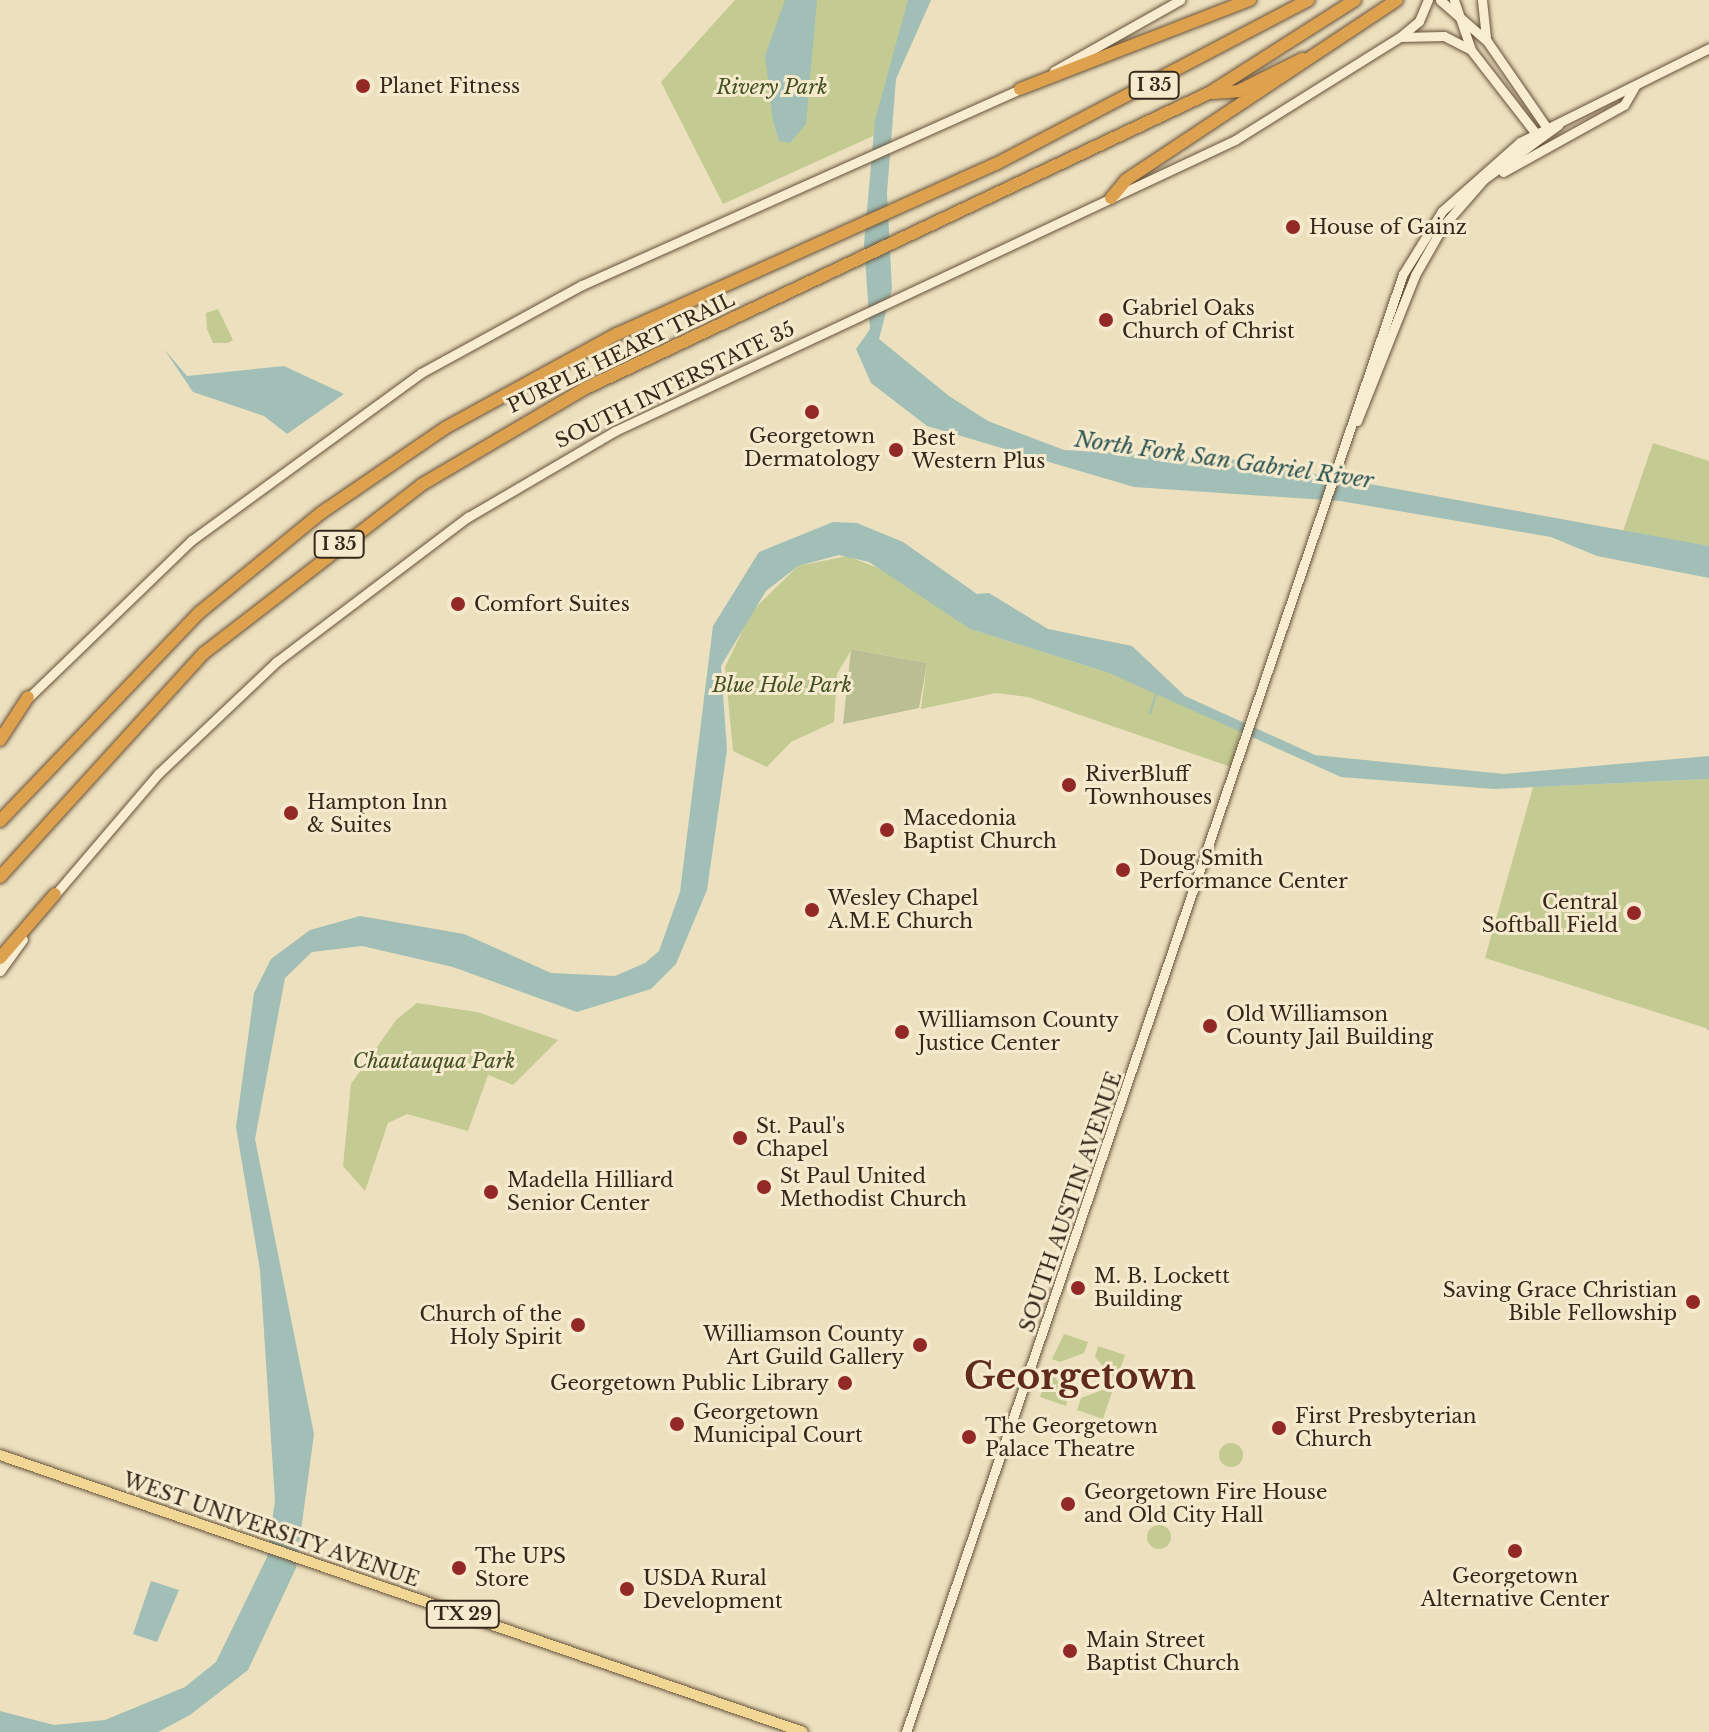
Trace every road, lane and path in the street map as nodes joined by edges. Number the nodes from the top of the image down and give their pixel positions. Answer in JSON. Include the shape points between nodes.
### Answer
{"nodes":[{"id":1,"x":1180,"y":0,"type":"edge"},
{"id":2,"x":1250,"y":0,"type":"edge"},
{"id":3,"x":1309,"y":0,"type":"edge"},
{"id":4,"x":1355,"y":0,"type":"edge"},
{"id":5,"x":1397,"y":0,"type":"edge"},
{"id":6,"x":1428,"y":0,"type":"edge"},
{"id":7,"x":1440,"y":0,"type":"edge"},
{"id":8,"x":1454,"y":0,"type":"edge"},
{"id":9,"x":1482,"y":0,"type":"edge"},
{"id":10,"x":1459,"y":17,"type":"junction"},
{"id":11,"x":1400,"y":37,"type":"junction"},
{"id":12,"x":1487,"y":41,"type":"junction"},
{"id":13,"x":1709,"y":48,"type":"edge"},
{"id":14,"x":1471,"y":50,"type":"junction"},
{"id":15,"x":1328,"y":51,"type":"junction"},
{"id":16,"x":1635,"y":86,"type":"junction"},
{"id":17,"x":1015,"y":92,"type":"junction"},
{"id":18,"x":1209,"y":93,"type":"junction"},
{"id":19,"x":1549,"y":130,"type":"junction"},
{"id":20,"x":1538,"y":136,"type":"junction"},
{"id":21,"x":1484,"y":179,"type":"junction"},
{"id":22,"x":1111,"y":198,"type":"junction"},
{"id":23,"x":1353,"y":427,"type":"junction"},
{"id":24,"x":28,"y":697,"type":"junction"},
{"id":25,"x":0,"y":728,"type":"edge"},
{"id":26,"x":0,"y":740,"type":"edge"},
{"id":27,"x":0,"y":821,"type":"edge"},
{"id":28,"x":0,"y":877,"type":"edge"},
{"id":29,"x":55,"y":894,"type":"junction"},
{"id":30,"x":0,"y":958,"type":"edge"},
{"id":31,"x":0,"y":971,"type":"edge"},
{"id":32,"x":0,"y":1455,"type":"edge"},
{"id":33,"x":803,"y":1732,"type":"edge"},
{"id":34,"x":906,"y":1732,"type":"edge"}],
"edges":[{"from":1,"to":17,"type":"main road"},
{"from":2,"to":17,"type":"highway"},
{"from":3,"to":27,"type":"highway","name":"PURPLE HEART TRAIL","number":"I 35","via":[[996,164],[741,277],[489,402],[321,513],[159,650]]},
{"from":4,"to":18,"type":"highway","name":"PURPLE HEART TRAIL","number":"I 35"},
{"from":5,"to":15,"type":"highway"},
{"from":6,"to":11,"type":"main road","name":"SOUTH INTERSTATE 35","via":[[1419,21]]},
{"from":7,"to":10,"type":"main road"},
{"from":8,"to":10,"type":"main road"},
{"from":9,"to":12,"type":"main road"},
{"from":10,"to":12,"type":"main road"},
{"from":10,"to":14,"type":"main road"},
{"from":11,"to":14,"type":"main road","via":[[1444,36]]},
{"from":11,"to":22,"type":"main road","name":"SOUTH INTERSTATE 35","via":[[1235,140]]},
{"from":12,"to":19,"type":"main road"},
{"from":13,"to":16,"type":"main road"},
{"from":14,"to":20,"type":"main road"},
{"from":15,"to":18,"type":"highway","via":[[1238,91]]},
{"from":15,"to":22,"type":"highway","via":[[1126,180]]},
{"from":16,"to":19,"type":"main road"},
{"from":16,"to":21,"type":"main road","via":[[1624,105],[1604,118]]},
{"from":17,"to":24,"type":"main road","via":[[531,310],[340,425],[164,565]]},
{"from":18,"to":28,"type":"highway","name":"PURPLE HEART TRAIL","number":"I 35","via":[[522,423],[321,557],[204,653]]},
{"from":19,"to":20,"type":"main road"},
{"from":20,"to":21,"type":"main road"},
{"from":20,"to":23,"type":"main road","via":[[1480,171],[1425,235],[1390,307]]},
{"from":21,"to":23,"type":"main road","via":[[1443,226],[1415,275]]},
{"from":22,"to":29,"type":"main road","name":"SOUTH INTERSTATE 35","via":[[615,431],[394,568],[276,662],[170,762]]},
{"from":23,"to":34,"type":"main road","name":"SOUTH AUSTIN AVENUE"},
{"from":24,"to":25,"type":"main road"},
{"from":24,"to":26,"type":"highway"},
{"from":29,"to":30,"type":"highway"},
{"from":29,"to":31,"type":"main road","name":"SOUTH INTERSTATE 35"},
{"from":32,"to":33,"type":"main road","name":"WEST UNIVERSITY AVENUE","number":"TX 29"}]}
